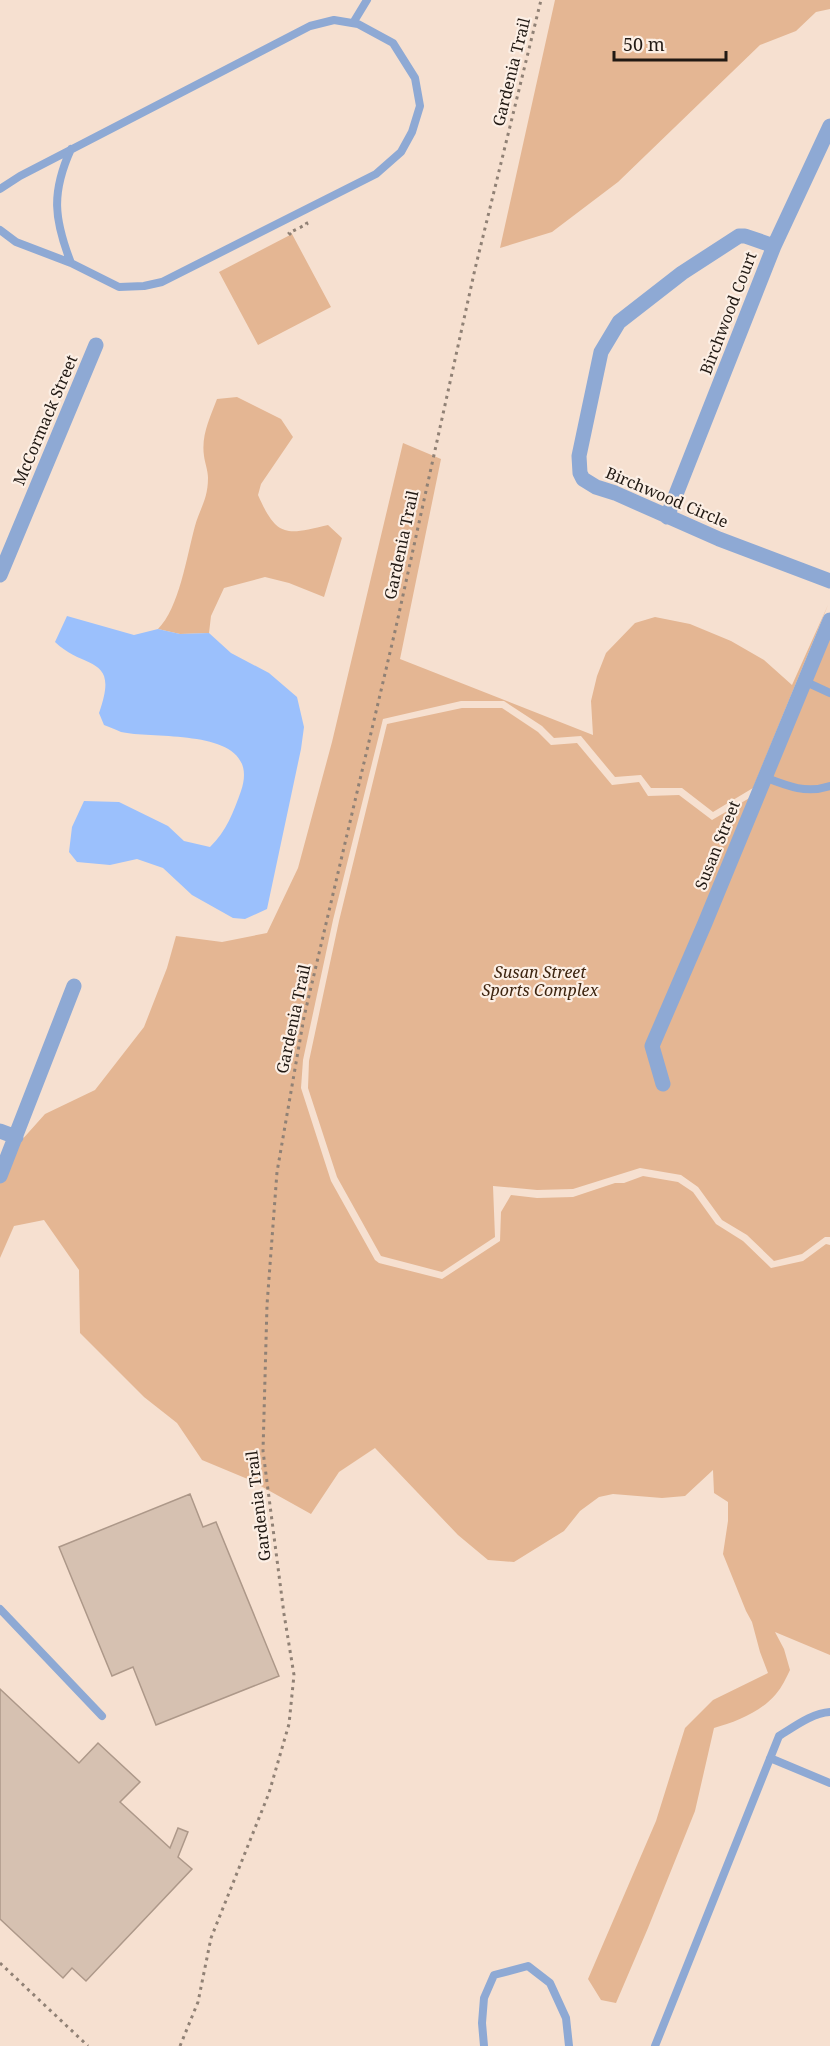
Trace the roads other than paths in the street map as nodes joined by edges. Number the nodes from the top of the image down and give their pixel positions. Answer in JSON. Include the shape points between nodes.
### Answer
{"nodes":[{"id":1,"x":367,"y":0,"type":"edge"},
{"id":2,"x":353,"y":23,"type":"junction"},
{"id":3,"x":830,"y":126,"type":"edge"},
{"id":4,"x":71,"y":149,"type":"junction"},
{"id":5,"x":0,"y":189,"type":"edge"},
{"id":6,"x":0,"y":230,"type":"edge"},
{"id":7,"x":774,"y":246,"type":"junction"},
{"id":8,"x":71,"y":263,"type":"junction"},
{"id":9,"x":96,"y":345,"type":"dead end"},
{"id":10,"x":667,"y":517,"type":"junction"},
{"id":11,"x":0,"y":575,"type":"edge"},
{"id":12,"x":830,"y":581,"type":"edge"},
{"id":13,"x":830,"y":620,"type":"edge"},
{"id":14,"x":804,"y":681,"type":"junction"},
{"id":15,"x":830,"y":693,"type":"edge"},
{"id":16,"x":764,"y":777,"type":"junction"},
{"id":17,"x":830,"y":786,"type":"edge"},
{"id":18,"x":74,"y":986,"type":"dead end"},
{"id":19,"x":663,"y":1084,"type":"dead end"},
{"id":20,"x":0,"y":1131,"type":"edge"},
{"id":21,"x":16,"y":1137,"type":"junction"},
{"id":22,"x":0,"y":1176,"type":"edge"},
{"id":23,"x":0,"y":1609,"type":"edge"},
{"id":24,"x":830,"y":1712,"type":"edge"},
{"id":25,"x":102,"y":1716,"type":"dead end"},
{"id":26,"x":770,"y":1758,"type":"junction"},
{"id":27,"x":830,"y":1783,"type":"edge"},
{"id":28,"x":484,"y":2046,"type":"edge"},
{"id":29,"x":569,"y":2046,"type":"edge"},
{"id":30,"x":655,"y":2046,"type":"edge"}],
"edges":[{"from":1,"to":2,"type":"lane"},
{"from":2,"to":4,"type":"lane","via":[[334,20],[310,26]]},
{"from":2,"to":8,"type":"lane","via":[[393,43],[415,78],[420,106],[412,132],[400,152],[376,174],[162,282],[119,287]]},
{"from":3,"to":7,"type":"street","name":"Birchwood Court"},
{"from":4,"to":5,"type":"lane"},
{"from":4,"to":8,"type":"lane","via":[[57,193],[57,213]]},
{"from":6,"to":8,"type":"lane","via":[[16,242]]},
{"from":7,"to":10,"type":"street","name":"Birchwood Court"},
{"from":7,"to":10,"type":"street","name":"Birchwood Circle","via":[[739,236],[682,273],[619,322],[601,352],[579,456],[580,473],[597,487]]},
{"from":9,"to":11,"type":"street","name":"McCormack Street"},
{"from":10,"to":12,"type":"street","name":"Birchwood Circle"},
{"from":13,"to":14,"type":"street","name":"Susan Street"},
{"from":14,"to":15,"type":"lane"},
{"from":14,"to":16,"type":"street","name":"Susan Street"},
{"from":16,"to":17,"type":"lane","via":[[808,790]]},
{"from":16,"to":19,"type":"street","name":"Susan Street","via":[[652,1046]]},
{"from":18,"to":21,"type":"street"},
{"from":20,"to":21,"type":"street"},
{"from":21,"to":22,"type":"street"},
{"from":23,"to":25,"type":"lane"},
{"from":24,"to":26,"type":"lane","via":[[779,1736]]},
{"from":26,"to":27,"type":"lane"},
{"from":26,"to":30,"type":"lane"},
{"from":28,"to":29,"type":"lane","via":[[484,1998],[494,1975],[528,1966],[550,1983],[566,2018]]}]}
